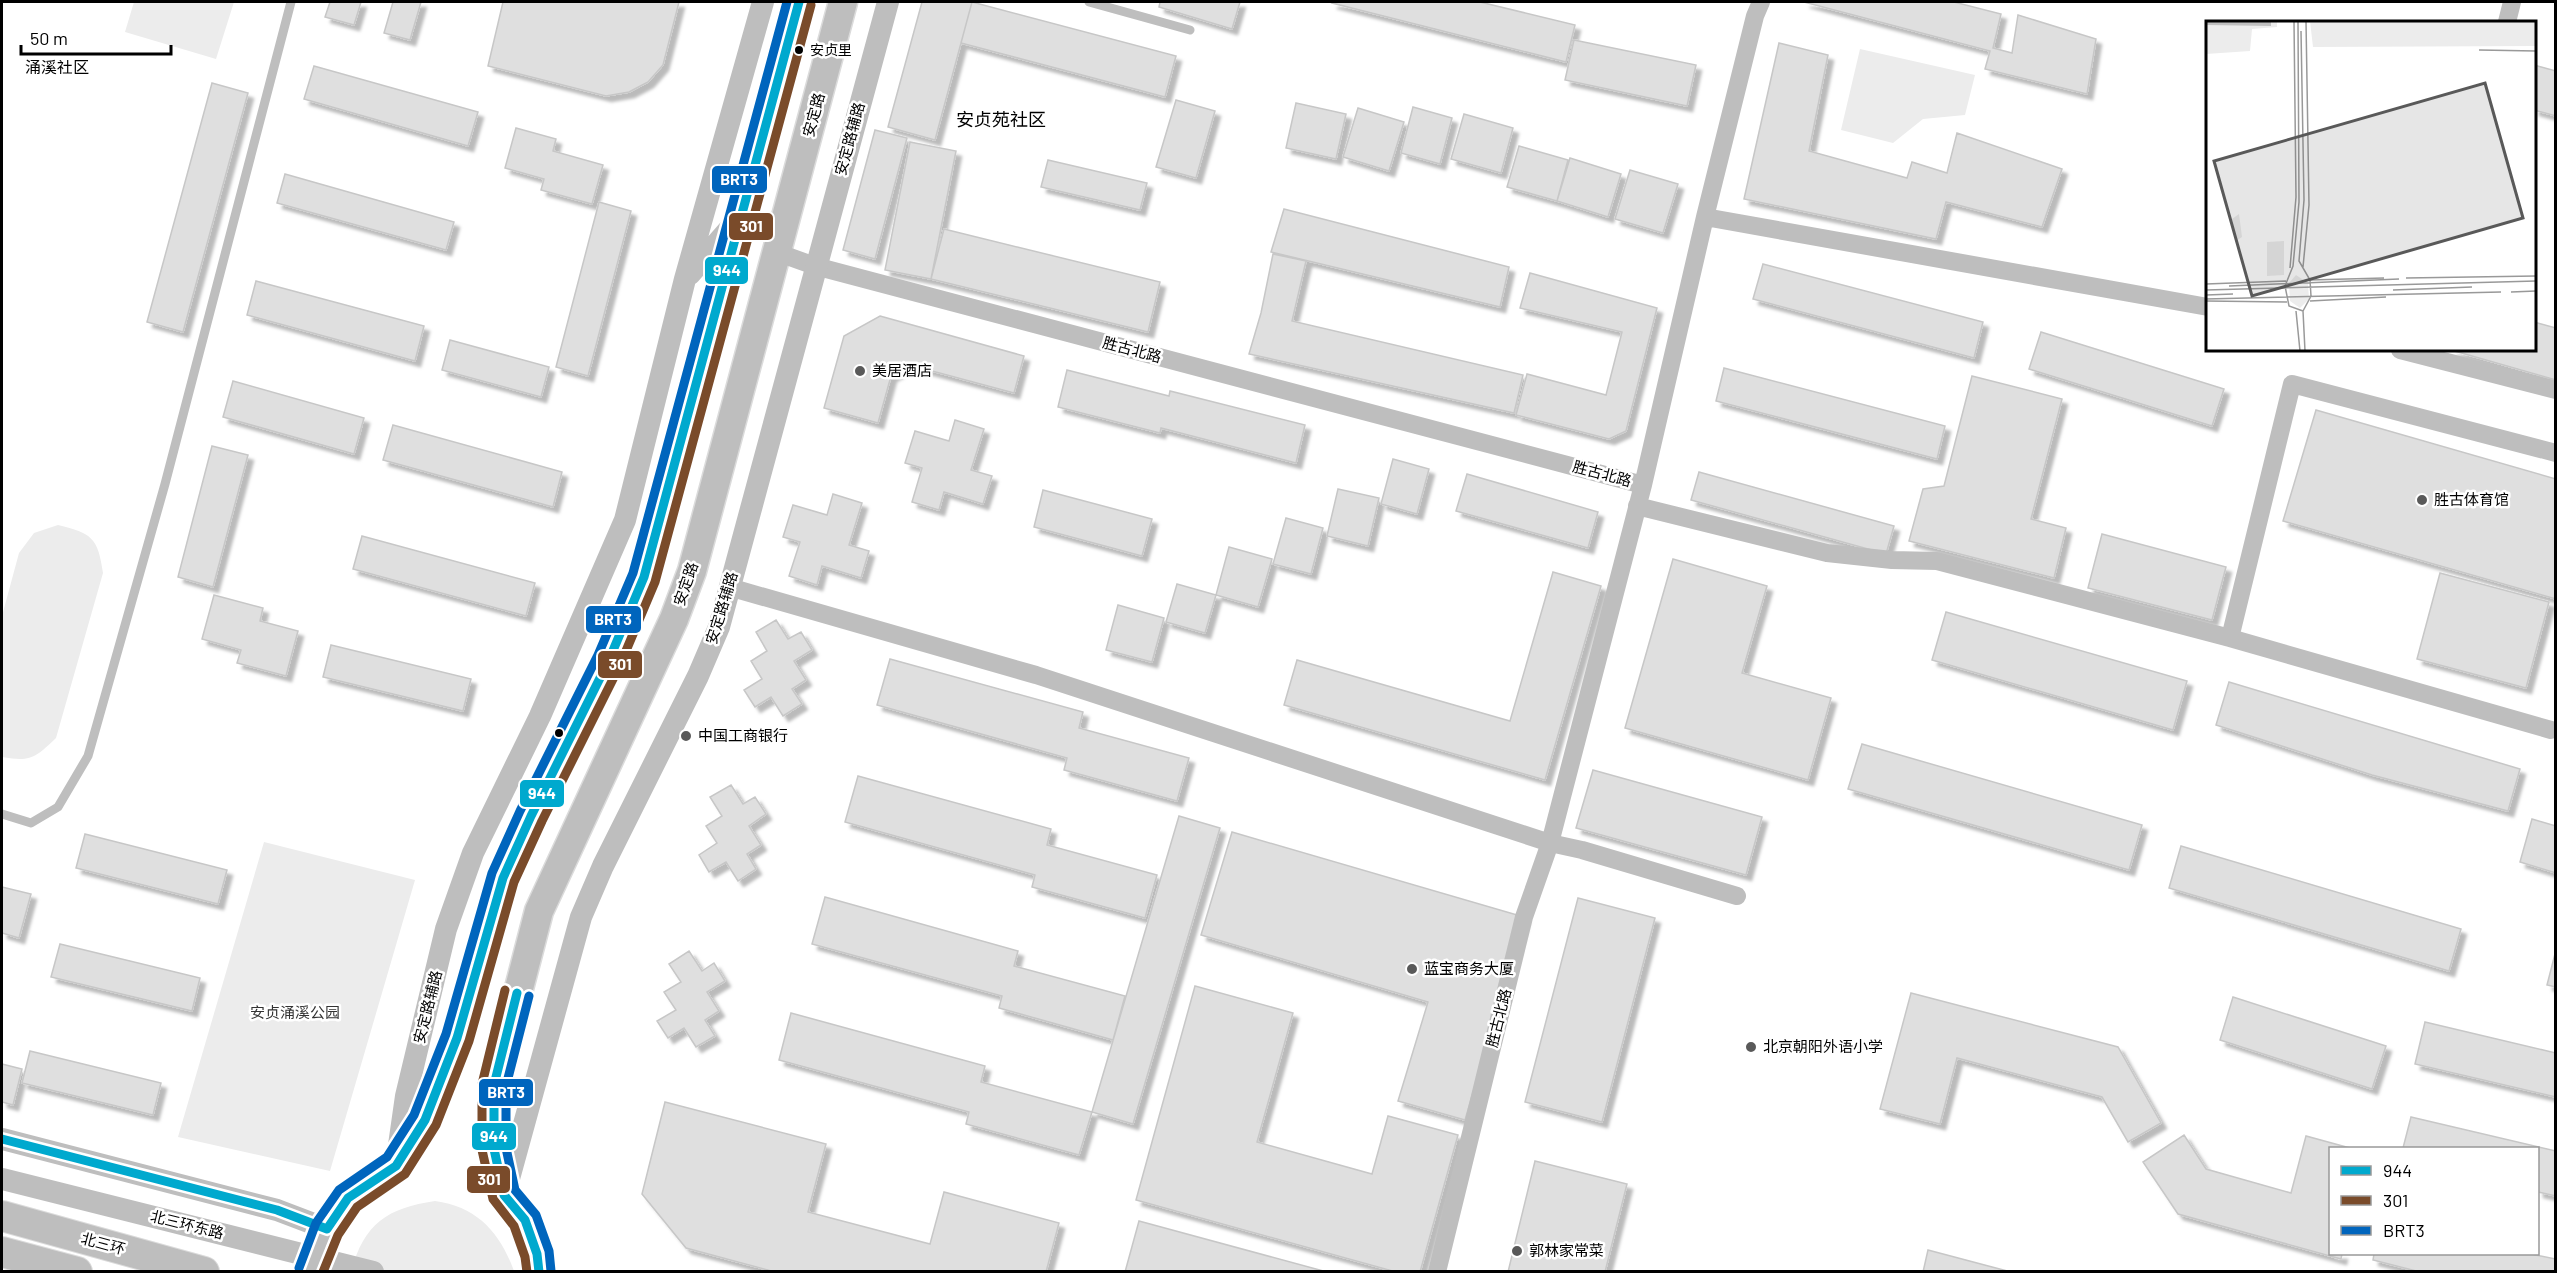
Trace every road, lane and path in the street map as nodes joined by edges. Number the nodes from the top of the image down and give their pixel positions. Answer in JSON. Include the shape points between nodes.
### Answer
{"nodes":[{"id":1,"x":291,"y":2,"type":"edge"},
{"id":2,"x":763,"y":2,"type":"edge"},
{"id":3,"x":799,"y":2,"type":"edge"},
{"id":4,"x":843,"y":2,"type":"edge"},
{"id":5,"x":888,"y":2,"type":"edge"},
{"id":6,"x":1089,"y":2,"type":"edge"},
{"id":7,"x":1761,"y":2,"type":"edge"},
{"id":8,"x":2512,"y":2,"type":"edge"},
{"id":9,"x":2507,"y":21,"type":"edge"},
{"id":10,"x":1190,"y":30,"type":"dead end"},
{"id":11,"x":1705,"y":217,"type":"junction"},
{"id":12,"x":739,"y":218,"type":"junction"},
{"id":13,"x":776,"y":252,"type":"junction"},
{"id":14,"x":815,"y":266,"type":"junction"},
{"id":15,"x":685,"y":279,"type":"junction"},
{"id":16,"x":2206,"y":307,"type":"edge"},
{"id":17,"x":2408,"y":351,"type":"edge"},
{"id":18,"x":2424,"y":353,"type":"edge"},
{"id":19,"x":2556,"y":390,"type":"edge"},
{"id":20,"x":2556,"y":453,"type":"edge"},
{"id":21,"x":1643,"y":485,"type":"junction"},
{"id":22,"x":1637,"y":506,"type":"junction"},
{"id":23,"x":729,"y":587,"type":"junction"},
{"id":24,"x":2230,"y":638,"type":"junction"},
{"id":25,"x":2551,"y":730,"type":"dead end"},
{"id":26,"x":2,"y":814,"type":"edge"},
{"id":27,"x":1550,"y":843,"type":"junction"},
{"id":28,"x":1737,"y":896,"type":"dead end"},
{"id":29,"x":2,"y":1139,"type":"edge"},
{"id":30,"x":396,"y":1166,"type":"junction"},
{"id":31,"x":2,"y":1179,"type":"edge"},
{"id":32,"x":504,"y":1195,"type":"junction"},
{"id":33,"x":2,"y":1216,"type":"edge"},
{"id":34,"x":327,"y":1229,"type":"junction"},
{"id":35,"x":2,"y":1252,"type":"edge"},
{"id":36,"x":77,"y":1272,"type":"edge"},
{"id":37,"x":204,"y":1272,"type":"edge"},
{"id":38,"x":310,"y":1272,"type":"edge"},
{"id":39,"x":373,"y":1272,"type":"edge"},
{"id":40,"x":539,"y":1272,"type":"edge"},
{"id":41,"x":1437,"y":1272,"type":"edge"}],
"edges":[{"from":1,"to":26,"type":"lane","via":[[165,484],[88,756],[58,807],[31,823]]},
{"from":2,"to":15,"type":"street","name":"安定路辅路"},
{"from":3,"to":12,"type":"main road"},
{"from":4,"to":13,"type":"main road","name":"安定路"},
{"from":5,"to":14,"type":"street","name":"安定路辅路"},
{"from":6,"to":10,"type":"lane"},
{"from":7,"to":11,"type":"street"},
{"from":8,"to":9,"type":"street"},
{"from":11,"to":16,"type":"street"},
{"from":11,"to":21,"type":"street"},
{"from":12,"to":15,"type":"street"},
{"from":12,"to":30,"type":"main road","via":[[644,577],[609,660],[503,878],[442,1081],[419,1130]]},
{"from":13,"to":14,"type":"street","name":"胜古北路"},
{"from":13,"to":32,"type":"main road","name":"安定路","via":[[692,571],[674,619],[539,910],[494,1084],[494,1149]]},
{"from":14,"to":21,"type":"street","name":"胜古北路"},
{"from":14,"to":23,"type":"street","name":"安定路辅路"},
{"from":15,"to":30,"type":"street","name":"安定路辅路","via":[[623,524],[544,706],[474,853],[446,929],[406,1096]]},
{"from":17,"to":18,"type":"street"},
{"from":18,"to":19,"type":"street"},
{"from":20,"to":24,"type":"street","via":[[2292,384]]},
{"from":21,"to":22,"type":"street","name":"胜古北路"},
{"from":22,"to":24,"type":"street","via":[[1827,553],[1937,561]]},
{"from":22,"to":27,"type":"street","name":"胜古北路"},
{"from":23,"to":27,"type":"street","via":[[1036,675]]},
{"from":23,"to":32,"type":"street","name":"安定路辅路","via":[[698,676],[581,917]]},
{"from":24,"to":25,"type":"street"},
{"from":27,"to":28,"type":"street"},
{"from":27,"to":41,"type":"street","name":"胜古北路","via":[[1524,917]]},
{"from":29,"to":34,"type":"street","via":[[277,1210]]},
{"from":30,"to":34,"type":"main road","via":[[348,1198]]},
{"from":31,"to":39,"type":"street","name":"北三环东路","bridge":true},
{"from":32,"to":40,"type":"main road","via":[[525,1220]]},
{"from":33,"to":37,"type":"highway","name":"北三环"},
{"from":34,"to":38,"type":"main road"},
{"from":35,"to":36,"type":"highway"}]}
